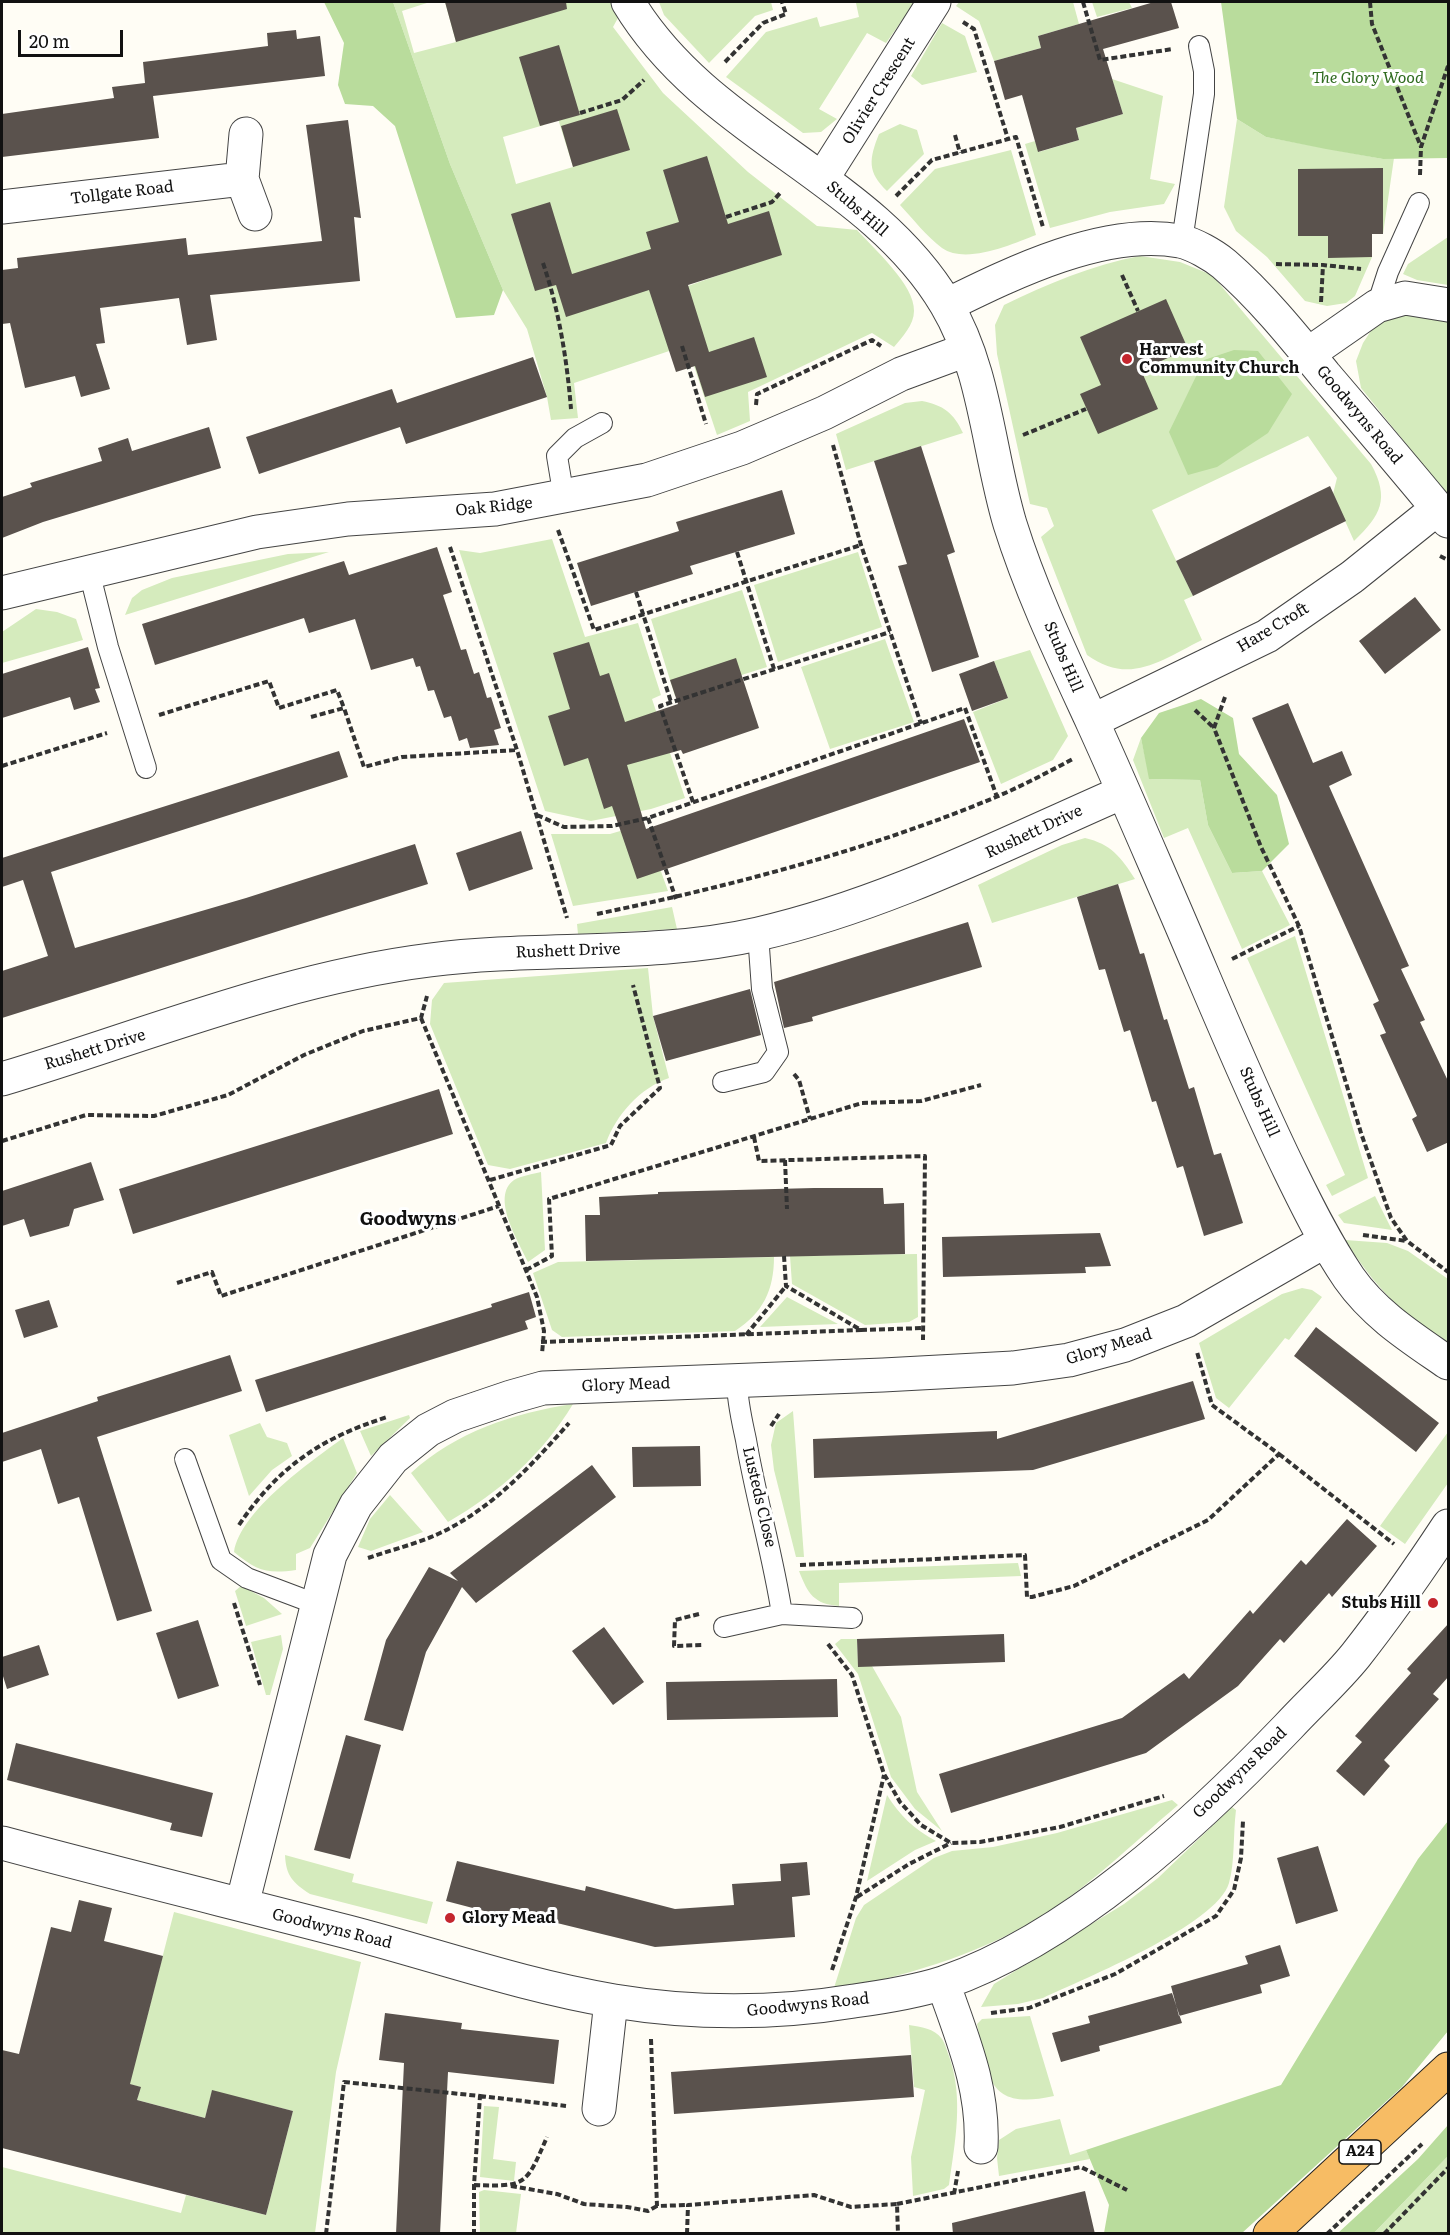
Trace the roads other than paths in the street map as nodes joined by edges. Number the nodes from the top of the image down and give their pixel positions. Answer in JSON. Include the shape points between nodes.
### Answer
{"nodes":[{"id":1,"x":628,"y":2,"type":"edge"},
{"id":2,"x":934,"y":2,"type":"edge"},
{"id":3,"x":1198,"y":46,"type":"road end"},
{"id":4,"x":246,"y":134,"type":"dead end"},
{"id":5,"x":242,"y":179,"type":"junction"},
{"id":6,"x":822,"y":179,"type":"junction"},
{"id":7,"x":1419,"y":203,"type":"dead end"},
{"id":8,"x":2,"y":207,"type":"edge"},
{"id":9,"x":255,"y":214,"type":"dead end"},
{"id":10,"x":1182,"y":241,"type":"junction"},
{"id":11,"x":947,"y":305,"type":"junction"},
{"id":12,"x":1449,"y":305,"type":"edge"},
{"id":13,"x":1377,"y":306,"type":"junction"},
{"id":14,"x":966,"y":350,"type":"junction"},
{"id":15,"x":1308,"y":354,"type":"junction"},
{"id":16,"x":602,"y":423,"type":"dead end"},
{"id":17,"x":558,"y":512,"type":"junction"},
{"id":18,"x":1443,"y":514,"type":"edge"},
{"id":19,"x":89,"y":571,"type":"junction"},
{"id":20,"x":2,"y":593,"type":"edge"},
{"id":21,"x":1092,"y":721,"type":"junction"},
{"id":22,"x":146,"y":768,"type":"dead end"},
{"id":23,"x":1113,"y":796,"type":"junction"},
{"id":24,"x":758,"y":934,"type":"junction"},
{"id":25,"x":2,"y":1079,"type":"edge"},
{"id":26,"x":723,"y":1082,"type":"dead end"},
{"id":27,"x":1325,"y":1241,"type":"junction"},
{"id":28,"x":1449,"y":1363,"type":"edge"},
{"id":29,"x":737,"y":1381,"type":"junction"},
{"id":30,"x":185,"y":1459,"type":"dead end"},
{"id":31,"x":1449,"y":1526,"type":"edge"},
{"id":32,"x":316,"y":1604,"type":"junction"},
{"id":33,"x":782,"y":1614,"type":"junction"},
{"id":34,"x":852,"y":1618,"type":"dead end"},
{"id":35,"x":724,"y":1627,"type":"dead end"},
{"id":36,"x":2,"y":1843,"type":"edge"},
{"id":37,"x":242,"y":1905,"type":"junction"},
{"id":38,"x":943,"y":1983,"type":"junction"},
{"id":39,"x":610,"y":2001,"type":"junction"},
{"id":40,"x":1449,"y":2069,"type":"edge"},
{"id":41,"x":599,"y":2109,"type":"road end"},
{"id":42,"x":981,"y":2147,"type":"dead end"},
{"id":43,"x":1270,"y":2234,"type":"edge"}],
"edges":[{"from":1,"to":6,"type":"street","name":"Stubs Hill","via":[[660,49],[692,82]]},
{"from":2,"to":6,"type":"street","name":"Olivier Crescent"},
{"from":3,"to":10,"type":"lane","via":[[1204,94]]},
{"from":4,"to":5,"type":"street"},
{"from":5,"to":8,"type":"street","name":"Tollgate Road"},
{"from":5,"to":9,"type":"street"},
{"from":6,"to":11,"type":"street","name":"Stubs Hill","via":[[872,219],[918,265]]},
{"from":7,"to":13,"type":"lane"},
{"from":10,"to":11,"type":"street","name":"Goodwyns Road","via":[[1136,239],[1057,256]]},
{"from":10,"to":15,"type":"street","name":"Goodwyns Road","via":[[1222,263]]},
{"from":11,"to":14,"type":"street","name":"Stubs Hill"},
{"from":12,"to":13,"type":"street","via":[[1405,298]]},
{"from":13,"to":15,"type":"street"},
{"from":14,"to":17,"type":"street","name":"Oak Ridge","via":[[901,375],[742,448]]},
{"from":14,"to":21,"type":"street","name":"Stubs Hill","via":[[1011,524],[1057,645]]},
{"from":15,"to":18,"type":"street","name":"Goodwyns Road"},
{"from":16,"to":17,"type":"lane","via":[[576,438],[557,456]]},
{"from":17,"to":19,"type":"street","name":"Oak Ridge","via":[[495,510],[348,519],[257,532]]},
{"from":18,"to":21,"type":"street","name":"Hare Croft","via":[[1267,636]]},
{"from":19,"to":20,"type":"street","name":"Oak Ridge"},
{"from":19,"to":22,"type":"lane"},
{"from":21,"to":23,"type":"street","name":"Stubs Hill"},
{"from":23,"to":24,"type":"street","name":"Rushett Drive","via":[[973,860],[850,906]]},
{"from":23,"to":27,"type":"street","name":"Stubs Hill","via":[[1203,973],[1272,1134]]},
{"from":24,"to":25,"type":"street","name":"Rushett Drive","via":[[629,949],[429,960],[303,984]]},
{"from":24,"to":26,"type":"lane","via":[[762,988],[777,1052],[764,1072]]},
{"from":27,"to":28,"type":"street","name":"Stubs Hill","via":[[1352,1283],[1387,1321]]},
{"from":27,"to":29,"type":"street","name":"Glory Mead","via":[[1186,1321],[1125,1345],[1047,1363]]},
{"from":29,"to":32,"type":"street","name":"Glory Mead","via":[[543,1388],[455,1416],[428,1430],[393,1458],[351,1515],[330,1555]]},
{"from":29,"to":33,"type":"lane","name":"Lusteds Close"},
{"from":30,"to":32,"type":"lane","via":[[221,1560],[247,1578]]},
{"from":31,"to":38,"type":"street","name":"Goodwyns Road","via":[[1354,1658],[1191,1821],[1105,1895],[1013,1951]]},
{"from":32,"to":37,"type":"street","name":"Glory Mead"},
{"from":33,"to":34,"type":"lane"},
{"from":33,"to":35,"type":"lane"},
{"from":36,"to":37,"type":"street","name":"Goodwyns Road"},
{"from":37,"to":39,"type":"street","name":"Goodwyns Road"},
{"from":38,"to":39,"type":"street","name":"Goodwyns Road","via":[[825,2006],[740,2012]]},
{"from":38,"to":42,"type":"street","via":[[966,2040],[977,2082],[983,2117]]},
{"from":39,"to":41,"type":"street"},
{"from":40,"to":43,"type":"highway","number":"A24"}]}
